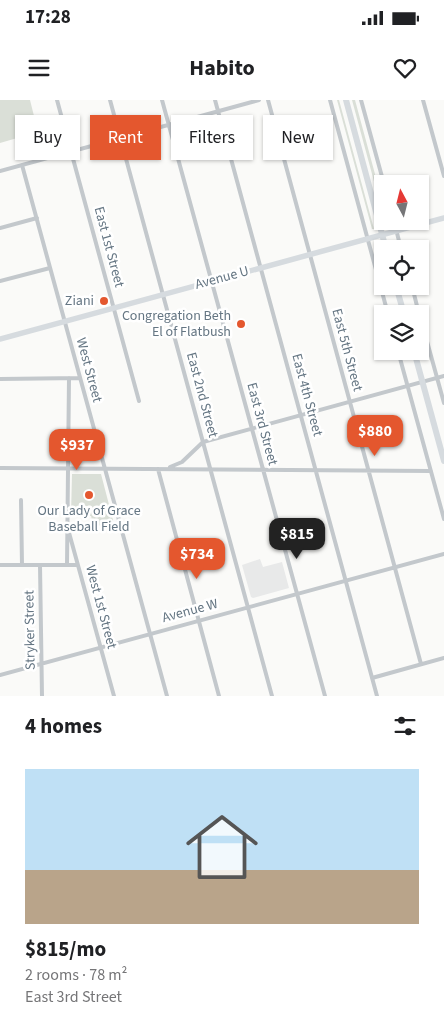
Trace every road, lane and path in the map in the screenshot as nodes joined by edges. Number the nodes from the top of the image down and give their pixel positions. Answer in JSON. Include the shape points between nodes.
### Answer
{"nodes":[{"id":1,"x":57,"y":100,"type":"edge"},
{"id":2,"x":110,"y":100,"type":"edge"},
{"id":3,"x":162,"y":100,"type":"edge"},
{"id":4,"x":215,"y":100,"type":"edge"},
{"id":5,"x":259,"y":100,"type":"edge"},
{"id":6,"x":268,"y":100,"type":"edge"},
{"id":7,"x":330,"y":100,"type":"edge"},
{"id":8,"x":346,"y":100,"type":"edge"},
{"id":9,"x":361,"y":100,"type":"edge"},
{"id":10,"x":423,"y":100,"type":"edge"},
{"id":11,"x":218,"y":111,"type":"junction"},
{"id":12,"x":61,"y":115,"type":"edge"},
{"id":13,"x":114,"y":115,"type":"edge"},
{"id":14,"x":169,"y":125,"type":"junction"},
{"id":15,"x":161,"y":127,"type":"edge"},
{"id":16,"x":40,"y":160,"type":"edge"},
{"id":17,"x":73,"y":160,"type":"edge"},
{"id":18,"x":126,"y":160,"type":"edge"},
{"id":19,"x":22,"y":165,"type":"junction"},
{"id":20,"x":0,"y":171,"type":"edge"},
{"id":21,"x":382,"y":175,"type":"edge"},
{"id":22,"x":444,"y":176,"type":"edge"},
{"id":23,"x":37,"y":218,"type":"junction"},
{"id":24,"x":444,"y":218,"type":"edge"},
{"id":25,"x":0,"y":228,"type":"edge"},
{"id":26,"x":396,"y":231,"type":"junction"},
{"id":27,"x":382,"y":234,"type":"junction"},
{"id":28,"x":368,"y":238,"type":"junction"},
{"id":29,"x":384,"y":240,"type":"edge"},
{"id":30,"x":398,"y":240,"type":"edge"},
{"id":31,"x":310,"y":254,"type":"junction"},
{"id":32,"x":50,"y":268,"type":"junction"},
{"id":33,"x":261,"y":268,"type":"junction"},
{"id":34,"x":0,"y":281,"type":"edge"},
{"id":35,"x":212,"y":281,"type":"junction"},
{"id":36,"x":163,"y":294,"type":"junction"},
{"id":37,"x":386,"y":305,"type":"edge"},
{"id":38,"x":114,"y":308,"type":"junction"},
{"id":39,"x":64,"y":321,"type":"junction"},
{"id":40,"x":0,"y":339,"type":"edge"},
{"id":41,"x":429,"y":348,"type":"edge"},
{"id":42,"x":401,"y":360,"type":"edge"},
{"id":43,"x":416,"y":360,"type":"edge"},
{"id":44,"x":444,"y":376,"type":"edge"},
{"id":45,"x":69,"y":378,"type":"junction"},
{"id":46,"x":80,"y":378,"type":"junction"},
{"id":47,"x":437,"y":378,"type":"junction"},
{"id":48,"x":0,"y":379,"type":"edge"},
{"id":49,"x":422,"y":382,"type":"junction"},
{"id":50,"x":408,"y":386,"type":"junction"},
{"id":51,"x":139,"y":401,"type":"dead end"},
{"id":52,"x":350,"y":401,"type":"junction"},
{"id":53,"x":444,"y":403,"type":"edge"},
{"id":54,"x":300,"y":415,"type":"junction"},
{"id":55,"x":252,"y":428,"type":"junction"},
{"id":56,"x":203,"y":442,"type":"junction"},
{"id":57,"x":444,"y":461,"type":"edge"},
{"id":58,"x":0,"y":468,"type":"edge"},
{"id":59,"x":105,"y":468,"type":"junction"},
{"id":60,"x":67,"y":469,"type":"junction"},
{"id":61,"x":160,"y":469,"type":"junction"},
{"id":62,"x":210,"y":470,"type":"junction"},
{"id":63,"x":431,"y":470,"type":"junction"},
{"id":64,"x":264,"y":471,"type":"junction"},
{"id":65,"x":316,"y":471,"type":"junction"},
{"id":66,"x":369,"y":471,"type":"junction"},
{"id":67,"x":21,"y":500,"type":"dead end"},
{"id":68,"x":444,"y":519,"type":"edge"},
{"id":69,"x":67,"y":523,"type":"junction"},
{"id":70,"x":444,"y":554,"type":"edge"},
{"id":71,"x":78,"y":564,"type":"junction"},
{"id":72,"x":0,"y":565,"type":"edge"},
{"id":73,"x":22,"y":565,"type":"junction"},
{"id":74,"x":40,"y":565,"type":"junction"},
{"id":75,"x":67,"y":565,"type":"junction"},
{"id":76,"x":395,"y":567,"type":"junction"},
{"id":77,"x":346,"y":580,"type":"junction"},
{"id":78,"x":297,"y":594,"type":"junction"},
{"id":79,"x":248,"y":607,"type":"junction"},
{"id":80,"x":198,"y":620,"type":"junction"},
{"id":81,"x":150,"y":634,"type":"junction"},
{"id":82,"x":100,"y":647,"type":"junction"},
{"id":83,"x":444,"y":658,"type":"edge"},
{"id":84,"x":41,"y":663,"type":"junction"},
{"id":85,"x":421,"y":664,"type":"junction"},
{"id":86,"x":0,"y":674,"type":"edge"},
{"id":87,"x":372,"y":678,"type":"junction"},
{"id":88,"x":42,"y":696,"type":"edge"},
{"id":89,"x":114,"y":696,"type":"edge"},
{"id":90,"x":167,"y":696,"type":"edge"},
{"id":91,"x":219,"y":696,"type":"edge"},
{"id":92,"x":272,"y":696,"type":"edge"},
{"id":93,"x":325,"y":696,"type":"edge"},
{"id":94,"x":377,"y":696,"type":"edge"}],
"edges":[{"from":1,"to":12,"type":"street","name":"East 1st Street"},
{"from":2,"to":13,"type":"street","name":"East 2nd Street"},
{"from":3,"to":14,"type":"street","name":"East 3rd Street"},
{"from":4,"to":11,"type":"street","name":"East 4th Street"},
{"from":5,"to":11,"type":"street"},
{"from":6,"to":31,"type":"street","name":"East 5th Street"},
{"from":7,"to":28,"type":"street"},
{"from":8,"to":27,"type":"main road"},
{"from":9,"to":21,"type":"street"},
{"from":10,"to":22,"type":"street"},
{"from":11,"to":14,"type":"street"},
{"from":11,"to":33,"type":"street","name":"East 4th Street"},
{"from":14,"to":15,"type":"street"},
{"from":14,"to":35,"type":"street","name":"East 3rd Street"},
{"from":16,"to":19,"type":"street"},
{"from":17,"to":38,"type":"street","name":"East 1st Street"},
{"from":18,"to":36,"type":"street","name":"East 2nd Street"},
{"from":19,"to":20,"type":"street"},
{"from":19,"to":23,"type":"street","name":"West Street"},
{"from":23,"to":25,"type":"street"},
{"from":23,"to":32,"type":"street","name":"West Street"},
{"from":24,"to":26,"type":"main road","name":"Avenue U"},
{"from":26,"to":27,"type":"main road","name":"Avenue U"},
{"from":26,"to":30,"type":"street"},
{"from":27,"to":28,"type":"main road","name":"Avenue U"},
{"from":27,"to":29,"type":"main road"},
{"from":28,"to":31,"type":"main road","name":"Avenue U"},
{"from":28,"to":37,"type":"street"},
{"from":31,"to":33,"type":"main road","name":"Avenue U"},
{"from":31,"to":52,"type":"street","name":"East 5th Street"},
{"from":32,"to":34,"type":"street"},
{"from":32,"to":39,"type":"street","name":"West Street"},
{"from":33,"to":35,"type":"main road","name":"Avenue U"},
{"from":33,"to":54,"type":"street","name":"East 4th Street"},
{"from":35,"to":36,"type":"main road","name":"Avenue U"},
{"from":35,"to":55,"type":"street","name":"East 3rd Street"},
{"from":36,"to":38,"type":"main road","name":"Avenue U"},
{"from":36,"to":56,"type":"street","name":"East 2nd Street"},
{"from":38,"to":39,"type":"main road","name":"Avenue U"},
{"from":38,"to":51,"type":"street","name":"East 1st Street"},
{"from":39,"to":40,"type":"main road","name":"Avenue U"},
{"from":39,"to":46,"type":"street","name":"West Street"},
{"from":41,"to":47,"type":"street"},
{"from":42,"to":50,"type":"street"},
{"from":43,"to":49,"type":"main road"},
{"from":44,"to":47,"type":"street"},
{"from":45,"to":46,"type":"street"},
{"from":45,"to":48,"type":"street"},
{"from":45,"to":60,"type":"street"},
{"from":46,"to":59,"type":"street","name":"West Street"},
{"from":47,"to":49,"type":"street"},
{"from":47,"to":53,"type":"street"},
{"from":49,"to":50,"type":"street"},
{"from":49,"to":57,"type":"main road"},
{"from":50,"to":52,"type":"street"},
{"from":50,"to":63,"type":"street"},
{"from":52,"to":54,"type":"street"},
{"from":52,"to":66,"type":"street","name":"East 5th Street"},
{"from":54,"to":55,"type":"street"},
{"from":54,"to":65,"type":"street","name":"East 4th Street"},
{"from":55,"to":56,"type":"street"},
{"from":55,"to":64,"type":"street","name":"East 3rd Street"},
{"from":56,"to":61,"type":"street","via":[[178,464]]},
{"from":56,"to":62,"type":"street","name":"East 2nd Street"},
{"from":58,"to":60,"type":"street"},
{"from":59,"to":60,"type":"street"},
{"from":59,"to":61,"type":"street"},
{"from":59,"to":81,"type":"street","name":"West Street"},
{"from":60,"to":69,"type":"street"},
{"from":61,"to":62,"type":"street"},
{"from":61,"to":80,"type":"street"},
{"from":62,"to":64,"type":"street"},
{"from":62,"to":79,"type":"street","name":"East 2nd Street"},
{"from":63,"to":66,"type":"street"},
{"from":63,"to":68,"type":"street"},
{"from":64,"to":65,"type":"street"},
{"from":64,"to":78,"type":"street","name":"East 3rd Street"},
{"from":65,"to":66,"type":"street"},
{"from":65,"to":77,"type":"street","name":"East 4th Street"},
{"from":66,"to":76,"type":"street","name":"East 5th Street"},
{"from":67,"to":73,"type":"street"},
{"from":69,"to":71,"type":"street","name":"West 1st Street"},
{"from":69,"to":75,"type":"street"},
{"from":70,"to":76,"type":"street","name":"Avenue W"},
{"from":71,"to":75,"type":"street"},
{"from":71,"to":82,"type":"street","name":"West 1st Street"},
{"from":72,"to":73,"type":"street"},
{"from":73,"to":74,"type":"street"},
{"from":74,"to":75,"type":"street"},
{"from":74,"to":84,"type":"street","name":"Stryker Street"},
{"from":76,"to":77,"type":"street","name":"Avenue W"},
{"from":76,"to":85,"type":"street","name":"East 5th Street"},
{"from":77,"to":78,"type":"street","name":"Avenue W"},
{"from":77,"to":87,"type":"street","name":"East 4th Street"},
{"from":78,"to":79,"type":"street","name":"Avenue W"},
{"from":78,"to":93,"type":"street","name":"East 3rd Street"},
{"from":79,"to":80,"type":"street","name":"Avenue W"},
{"from":79,"to":92,"type":"street","name":"East 2nd Street"},
{"from":80,"to":81,"type":"street","name":"Avenue W"},
{"from":80,"to":91,"type":"street"},
{"from":81,"to":82,"type":"street","name":"Avenue W"},
{"from":81,"to":90,"type":"street","name":"West Street"},
{"from":82,"to":84,"type":"street","name":"Avenue W"},
{"from":82,"to":89,"type":"street","name":"West 1st Street"},
{"from":83,"to":85,"type":"street"},
{"from":84,"to":86,"type":"street","name":"Avenue W"},
{"from":84,"to":88,"type":"street","name":"Stryker Street"},
{"from":85,"to":87,"type":"street"},
{"from":87,"to":94,"type":"street","name":"East 4th Street"}]}
